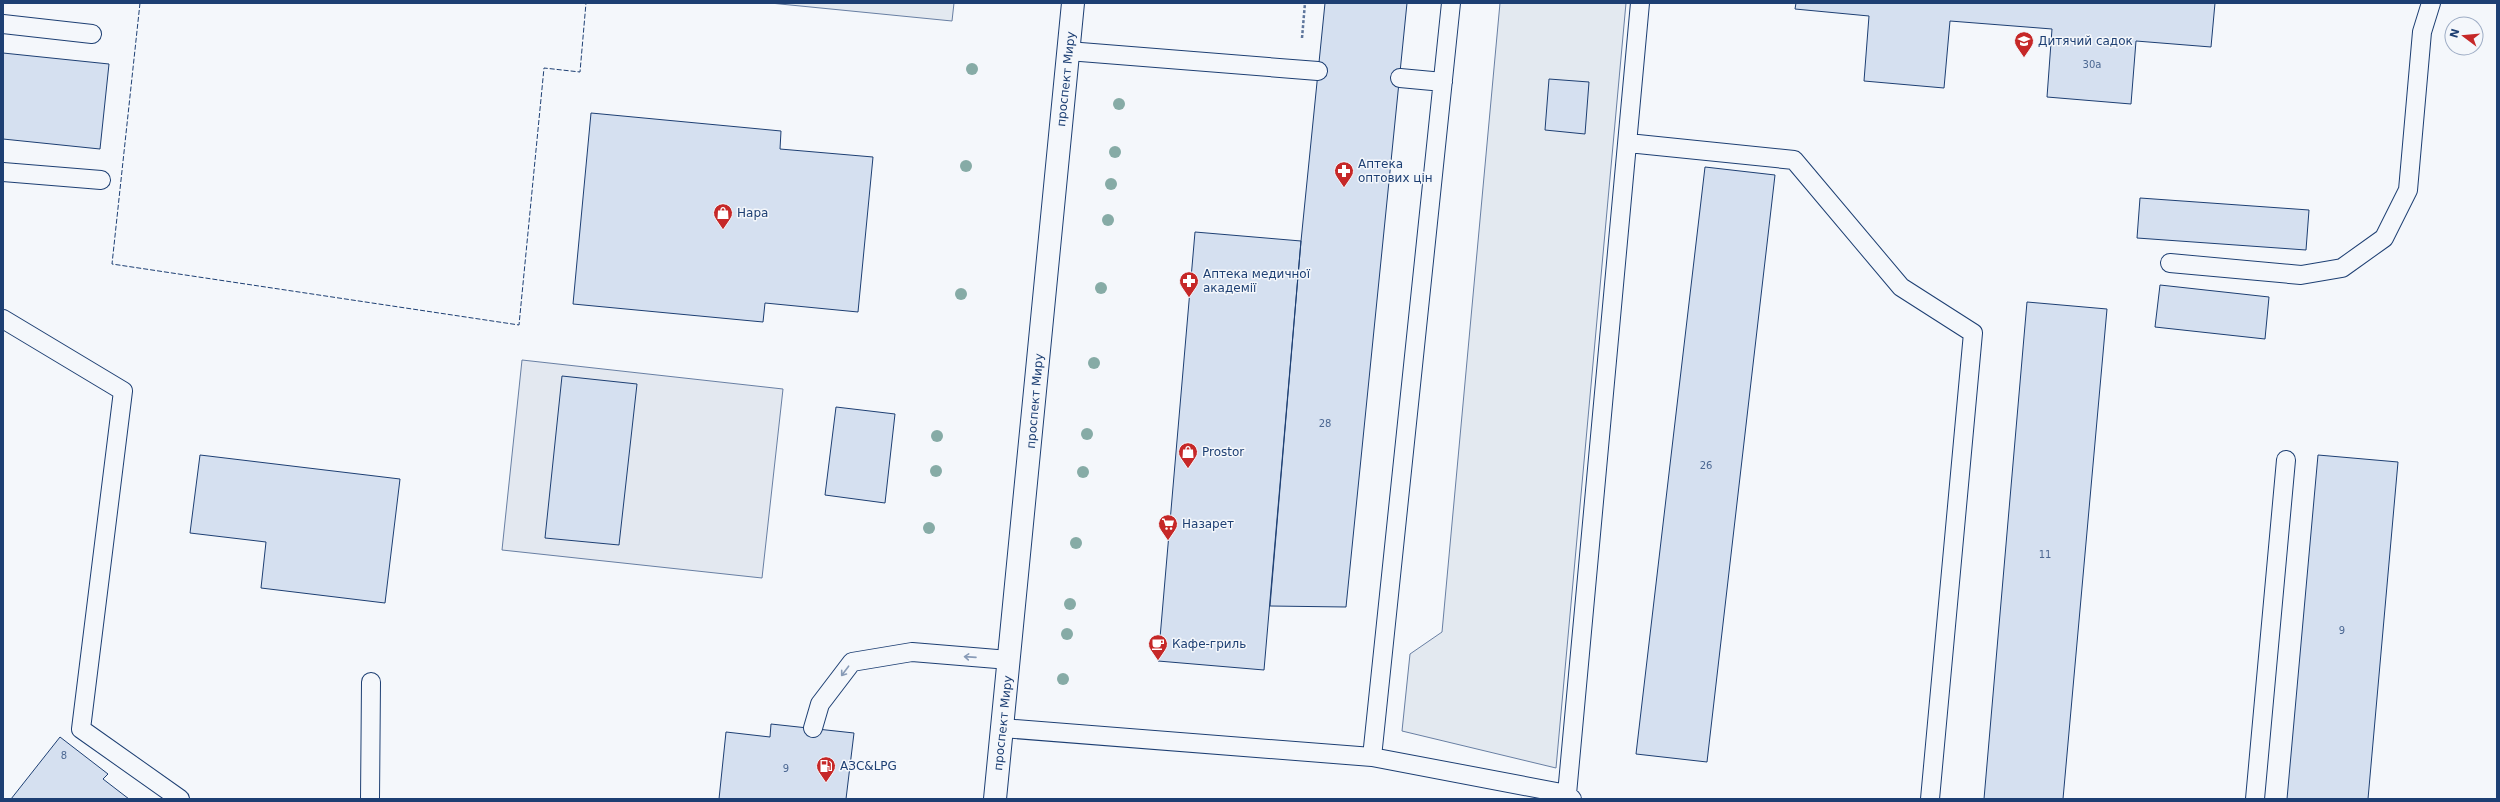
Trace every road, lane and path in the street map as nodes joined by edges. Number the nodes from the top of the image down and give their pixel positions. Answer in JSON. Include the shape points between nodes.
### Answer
{"nodes":[{"id":1,"x":1073,"y":3,"type":"edge"},
{"id":2,"x":1451,"y":3,"type":"edge"},
{"id":3,"x":1640,"y":3,"type":"edge"},
{"id":4,"x":2431,"y":3,"type":"edge"},
{"id":5,"x":3,"y":24,"type":"edge"},
{"id":6,"x":92,"y":34,"type":"dead end"},
{"id":7,"x":1068,"y":51,"type":"junction"},
{"id":8,"x":1318,"y":71,"type":"dead end"},
{"id":9,"x":1400,"y":78,"type":"dead end"},
{"id":10,"x":1443,"y":82,"type":"junction"},
{"id":11,"x":1628,"y":143,"type":"junction"},
{"id":12,"x":3,"y":172,"type":"edge"},
{"id":13,"x":101,"y":180,"type":"dead end"},
{"id":14,"x":2170,"y":263,"type":"dead end"},
{"id":15,"x":3,"y":319,"type":"edge"},
{"id":16,"x":2286,"y":460,"type":"dead end"},
{"id":17,"x":1009,"y":660,"type":"junction"},
{"id":18,"x":371,"y":682,"type":"dead end"},
{"id":19,"x":813,"y":728,"type":"dead end"},
{"id":20,"x":1002,"y":728,"type":"junction"},
{"id":21,"x":1372,"y":757,"type":"junction"},
{"id":22,"x":1570,"y":796,"type":"edge"},
{"id":23,"x":180,"y":799,"type":"edge"},
{"id":24,"x":370,"y":799,"type":"edge"},
{"id":25,"x":995,"y":799,"type":"edge"},
{"id":26,"x":1930,"y":799,"type":"edge"},
{"id":27,"x":2255,"y":799,"type":"edge"}],
"edges":[{"from":1,"to":7,"type":"main road","name":"проспект Миру"},
{"from":2,"to":10,"type":"lane"},
{"from":3,"to":11,"type":"lane"},
{"from":4,"to":14,"type":"lane","via":[[2422,32],[2408,190],[2384,238],[2342,268],[2302,275]]},
{"from":5,"to":6,"type":"lane"},
{"from":7,"to":8,"type":"lane"},
{"from":7,"to":17,"type":"main road","name":"проспект Миру"},
{"from":9,"to":10,"type":"lane"},
{"from":10,"to":21,"type":"lane"},
{"from":11,"to":22,"type":"lane"},
{"from":11,"to":26,"type":"lane","via":[[1794,160],[1901,287],[1973,333]]},
{"from":12,"to":13,"type":"lane"},
{"from":15,"to":23,"type":"lane","via":[[123,391],[81,729]]},
{"from":16,"to":27,"type":"lane"},
{"from":17,"to":19,"type":"lane","one_way":true,"via":[[912,652],[852,662],[820,704]]},
{"from":17,"to":20,"type":"main road","name":"проспект Миру"},
{"from":18,"to":24,"type":"lane"},
{"from":20,"to":21,"type":"lane"},
{"from":20,"to":25,"type":"main road","name":"проспект Миру"},
{"from":21,"to":22,"type":"lane"}]}
